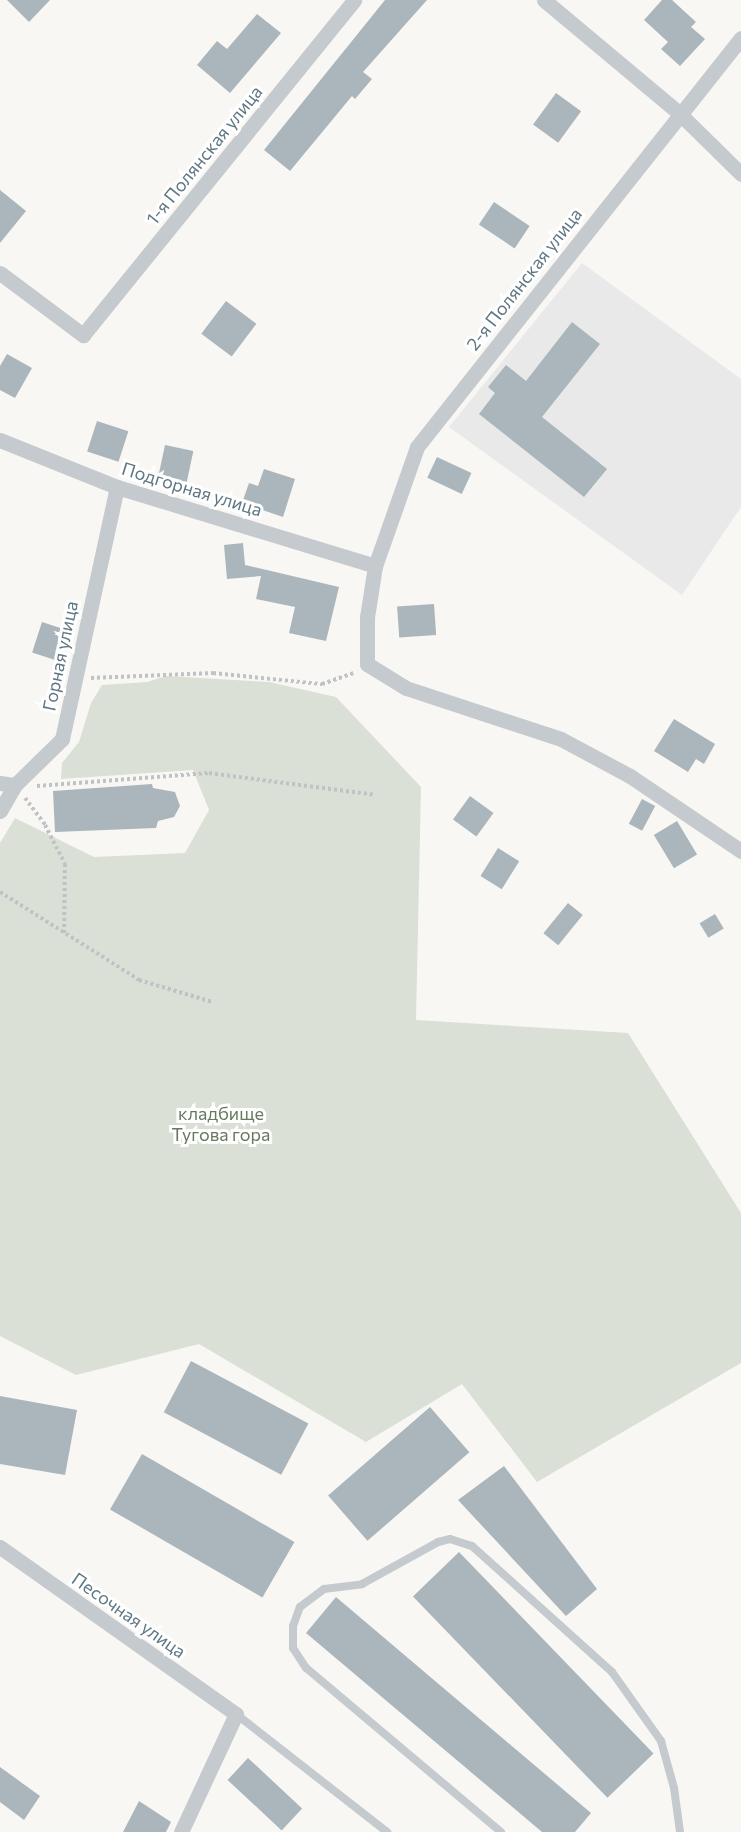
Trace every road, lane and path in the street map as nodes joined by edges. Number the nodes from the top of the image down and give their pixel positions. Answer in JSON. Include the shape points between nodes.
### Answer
{"nodes":[{"id":1,"x":354,"y":0,"type":"edge"},
{"id":2,"x":544,"y":0,"type":"edge"},
{"id":3,"x":741,"y":38,"type":"edge"},
{"id":4,"x":679,"y":113,"type":"junction"},
{"id":5,"x":741,"y":174,"type":"edge"},
{"id":6,"x":0,"y":273,"type":"edge"},
{"id":7,"x":0,"y":440,"type":"edge"},
{"id":8,"x":117,"y":487,"type":"junction"},
{"id":9,"x":375,"y":566,"type":"junction"},
{"id":10,"x":367,"y":664,"type":"junction"},
{"id":11,"x":75,"y":680,"type":"junction"},
{"id":12,"x":8,"y":784,"type":"edge"},
{"id":13,"x":375,"y":795,"type":"dead end"},
{"id":14,"x":0,"y":811,"type":"edge"},
{"id":15,"x":741,"y":851,"type":"edge"},
{"id":16,"x":0,"y":892,"type":"edge"},
{"id":17,"x":64,"y":935,"type":"junction"},
{"id":18,"x":213,"y":1002,"type":"dead end"},
{"id":19,"x":0,"y":1547,"type":"edge"},
{"id":20,"x":236,"y":1714,"type":"junction"},
{"id":21,"x":181,"y":1832,"type":"edge"},
{"id":22,"x":387,"y":1832,"type":"edge"},
{"id":23,"x":501,"y":1832,"type":"edge"},
{"id":24,"x":680,"y":1832,"type":"edge"}],
"edges":[{"from":1,"to":6,"type":"street","name":"1-я Полянская улица","via":[[83,335]]},
{"from":2,"to":4,"type":"street"},
{"from":3,"to":4,"type":"street","name":"2-я Полянская улица"},
{"from":4,"to":5,"type":"street"},
{"from":4,"to":9,"type":"street","name":"2-я Полянская улица","via":[[417,447]]},
{"from":7,"to":8,"type":"street","name":"Подгорная улица"},
{"from":8,"to":9,"type":"street","name":"Подгорная улица"},
{"from":8,"to":11,"type":"street","name":"Горная улица"},
{"from":9,"to":10,"type":"street","name":"2-я Полянская улица","via":[[367,616]]},
{"from":10,"to":11,"type":"path","via":[[364,670],[322,684],[213,673],[126,674]]},
{"from":10,"to":15,"type":"street","via":[[406,688],[561,739],[630,776]]},
{"from":11,"to":12,"type":"street","name":"Горная улица","via":[[62,739]]},
{"from":12,"to":13,"type":"path","via":[[209,773]]},
{"from":12,"to":14,"type":"street","name":"Горная улица"},
{"from":12,"to":17,"type":"path","via":[[45,825],[64,864]]},
{"from":16,"to":17,"type":"path"},
{"from":17,"to":18,"type":"path","via":[[139,980]]},
{"from":19,"to":20,"type":"street","name":"Песочная улица"},
{"from":20,"to":21,"type":"street"},
{"from":20,"to":22,"type":"lane"},
{"from":23,"to":24,"type":"lane","via":[[306,1668],[293,1648],[293,1626],[300,1607],[324,1589],[362,1584],[438,1542],[450,1539],[472,1546],[612,1672],[661,1741],[674,1788]]}]}
